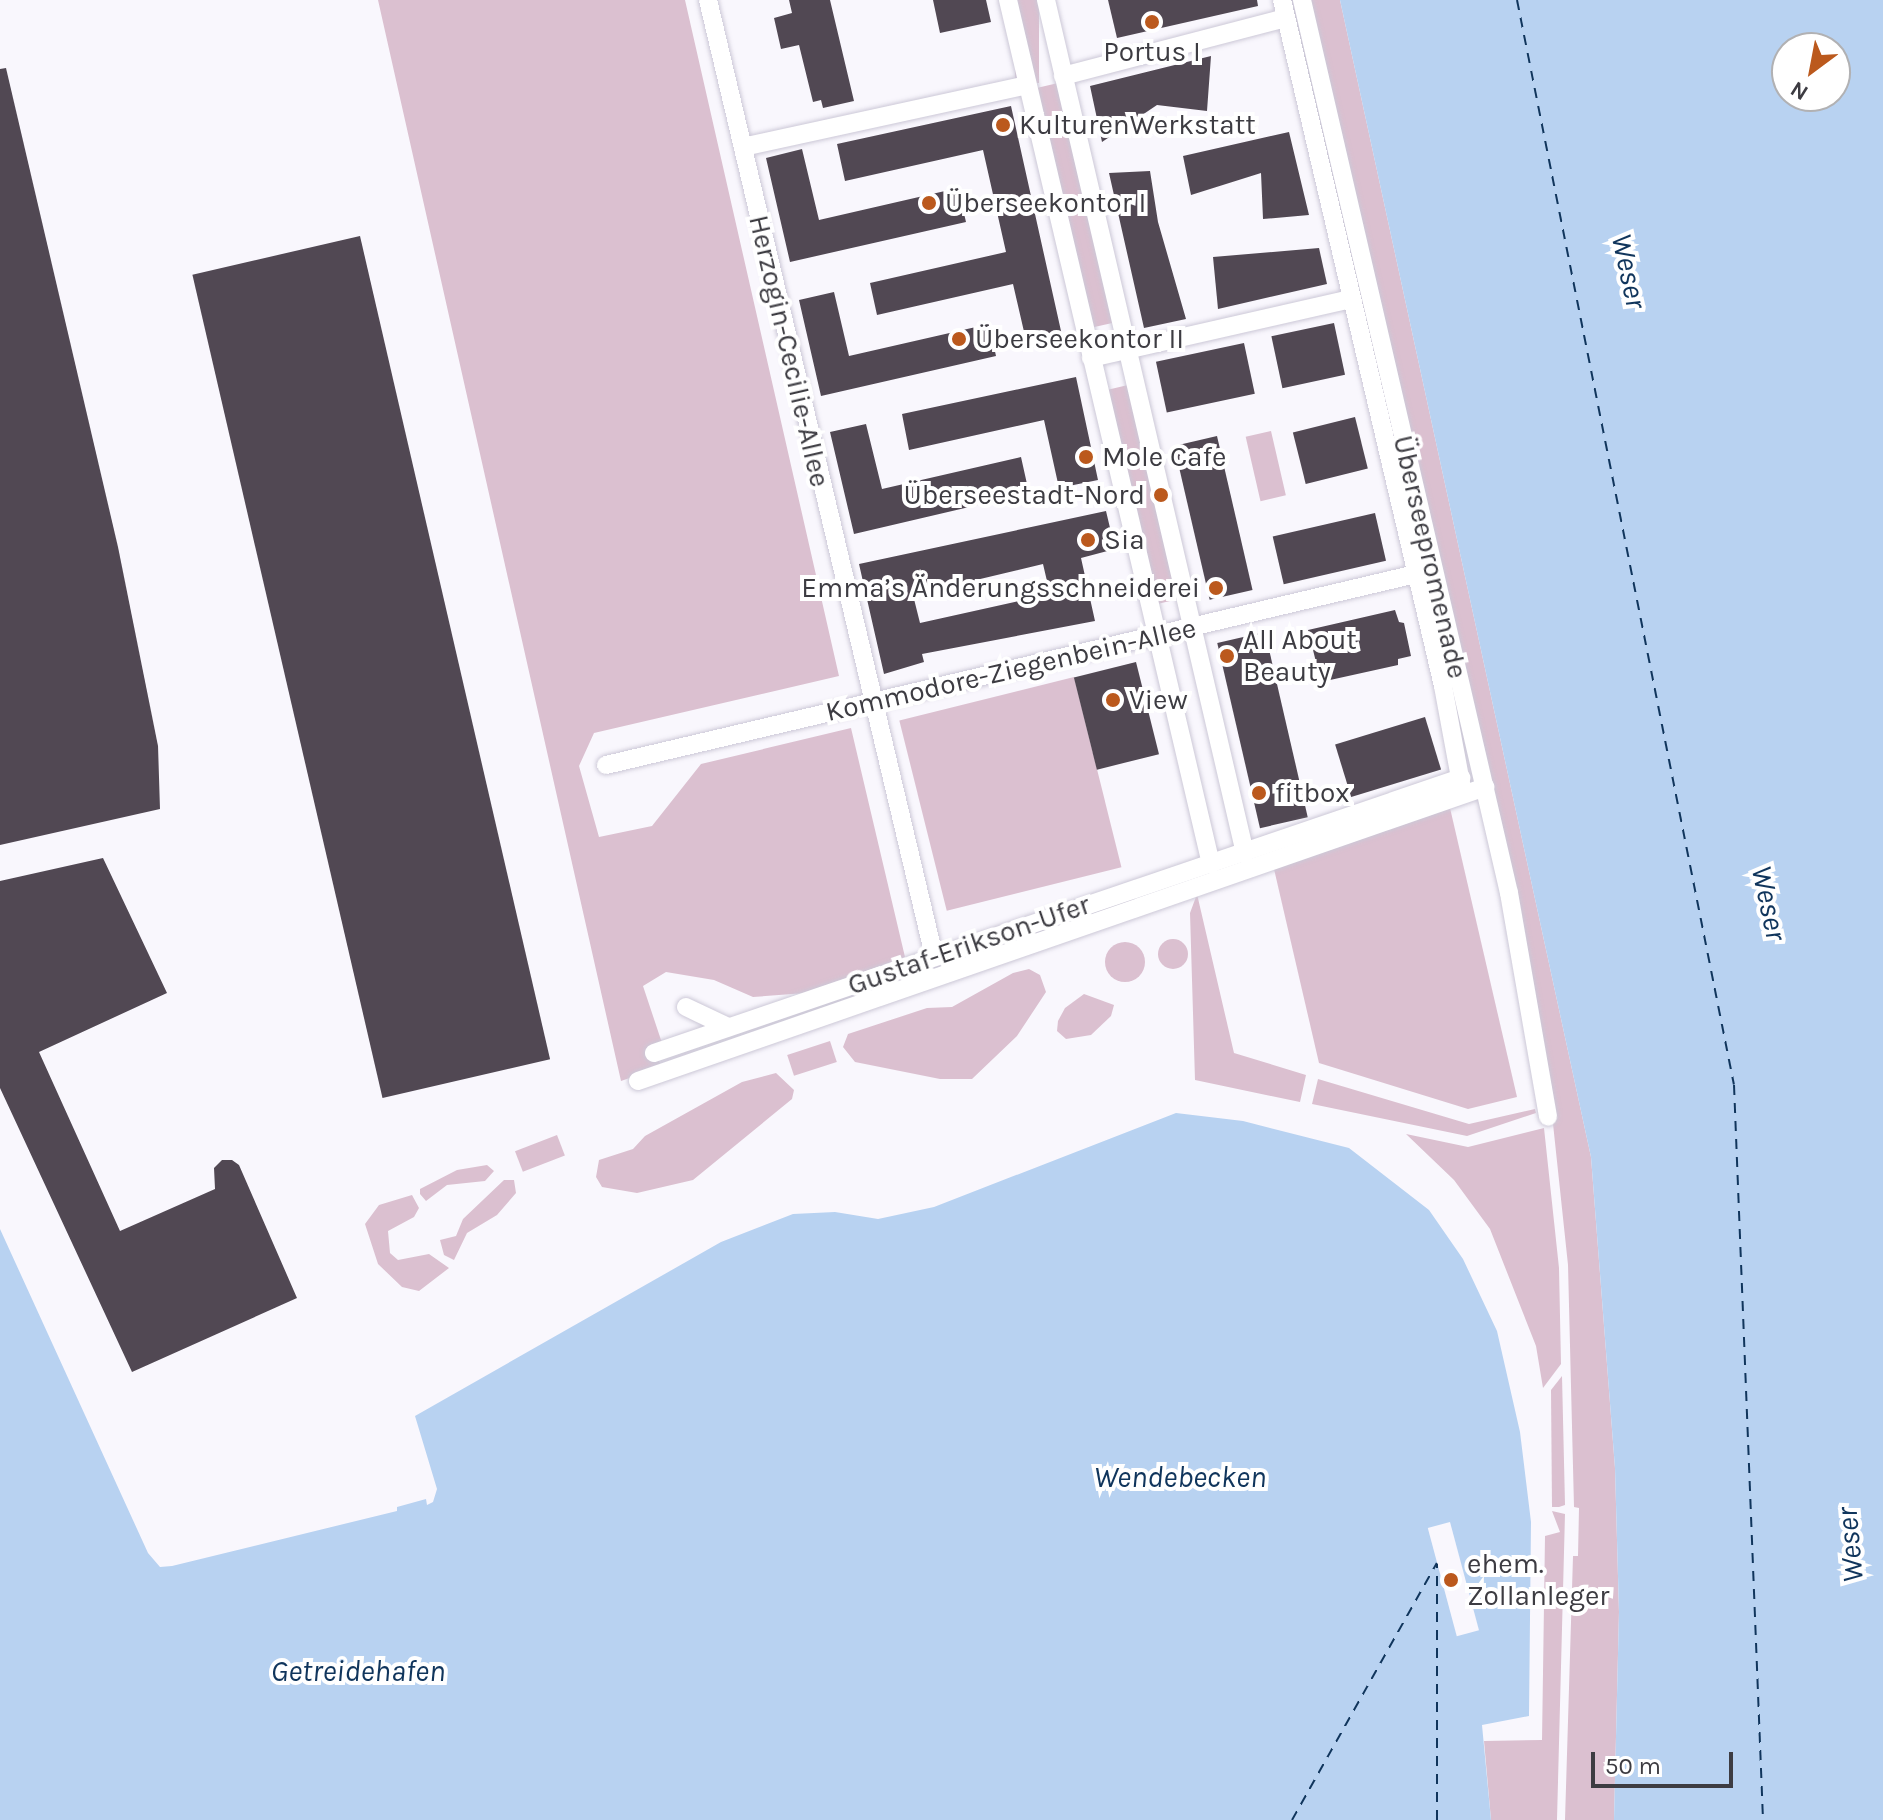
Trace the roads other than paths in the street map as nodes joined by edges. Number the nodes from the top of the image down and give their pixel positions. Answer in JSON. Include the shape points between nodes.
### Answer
{"nodes":[{"id":1,"x":708,"y":0,"type":"edge"},
{"id":2,"x":1008,"y":0,"type":"edge"},
{"id":3,"x":1046,"y":0,"type":"edge"},
{"id":4,"x":1302,"y":0,"type":"edge"},
{"id":5,"x":1284,"y":9,"type":"edge"},
{"id":6,"x":1063,"y":76,"type":"junction"},
{"id":7,"x":1027,"y":85,"type":"junction"},
{"id":8,"x":743,"y":147,"type":"junction"},
{"id":9,"x":1351,"y":299,"type":"junction"},
{"id":10,"x":1126,"y":350,"type":"junction"},
{"id":11,"x":1091,"y":358,"type":"junction"},
{"id":12,"x":1416,"y":574,"type":"junction"},
{"id":13,"x":1192,"y":628,"type":"junction"},
{"id":14,"x":1154,"y":637,"type":"junction"},
{"id":15,"x":874,"y":702,"type":"junction"},
{"id":16,"x":606,"y":765,"type":"dead end"},
{"id":17,"x":1462,"y":787,"type":"junction"},
{"id":18,"x":1485,"y":787,"type":"junction"},
{"id":19,"x":1245,"y":853,"type":"junction"},
{"id":20,"x":1211,"y":864,"type":"junction"},
{"id":21,"x":934,"y":956,"type":"junction"},
{"id":22,"x":686,"y":1007,"type":"dead end"},
{"id":23,"x":728,"y":1027,"type":"junction"},
{"id":24,"x":654,"y":1053,"type":"dead end"},
{"id":25,"x":638,"y":1081,"type":"dead end"},
{"id":26,"x":1548,"y":1117,"type":"dead end"}],
"edges":[{"from":1,"to":8,"type":"street","name":"Herzogin-Cecilie-Allee"},
{"from":2,"to":7,"type":"street"},
{"from":3,"to":6,"type":"street"},
{"from":4,"to":18,"type":"street","name":"Überseepromenade"},
{"from":5,"to":6,"type":"street"},
{"from":5,"to":9,"type":"street","name":"Überseepromenade"},
{"from":6,"to":10,"type":"street"},
{"from":7,"to":8,"type":"street"},
{"from":7,"to":11,"type":"street"},
{"from":8,"to":15,"type":"street","name":"Herzogin-Cecilie-Allee","via":[[803,421]]},
{"from":9,"to":10,"type":"street"},
{"from":9,"to":12,"type":"street","name":"Überseepromenade"},
{"from":10,"to":11,"type":"street"},
{"from":10,"to":13,"type":"street"},
{"from":11,"to":14,"type":"street"},
{"from":12,"to":13,"type":"street","name":"Kommodore-Ziegenbein-Allee"},
{"from":12,"to":17,"type":"street","name":"Überseepromenade"},
{"from":13,"to":14,"type":"street","name":"Kommodore-Ziegenbein-Allee"},
{"from":13,"to":19,"type":"street"},
{"from":14,"to":15,"type":"street","name":"Kommodore-Ziegenbein-Allee"},
{"from":14,"to":20,"type":"street"},
{"from":15,"to":16,"type":"street","name":"Kommodore-Ziegenbein-Allee"},
{"from":15,"to":21,"type":"street","name":"Herzogin-Cecilie-Allee"},
{"from":17,"to":18,"type":"street"},
{"from":17,"to":19,"type":"street","name":"Gustaf-Erikson-Ufer"},
{"from":17,"to":25,"type":"street"},
{"from":18,"to":26,"type":"street","name":"Überseepromenade"},
{"from":19,"to":20,"type":"street","name":"Gustaf-Erikson-Ufer"},
{"from":20,"to":21,"type":"street","name":"Gustaf-Erikson-Ufer"},
{"from":21,"to":23,"type":"street","name":"Gustaf-Erikson-Ufer"},
{"from":22,"to":23,"type":"street"},
{"from":23,"to":24,"type":"street","name":"Gustaf-Erikson-Ufer"}]}
